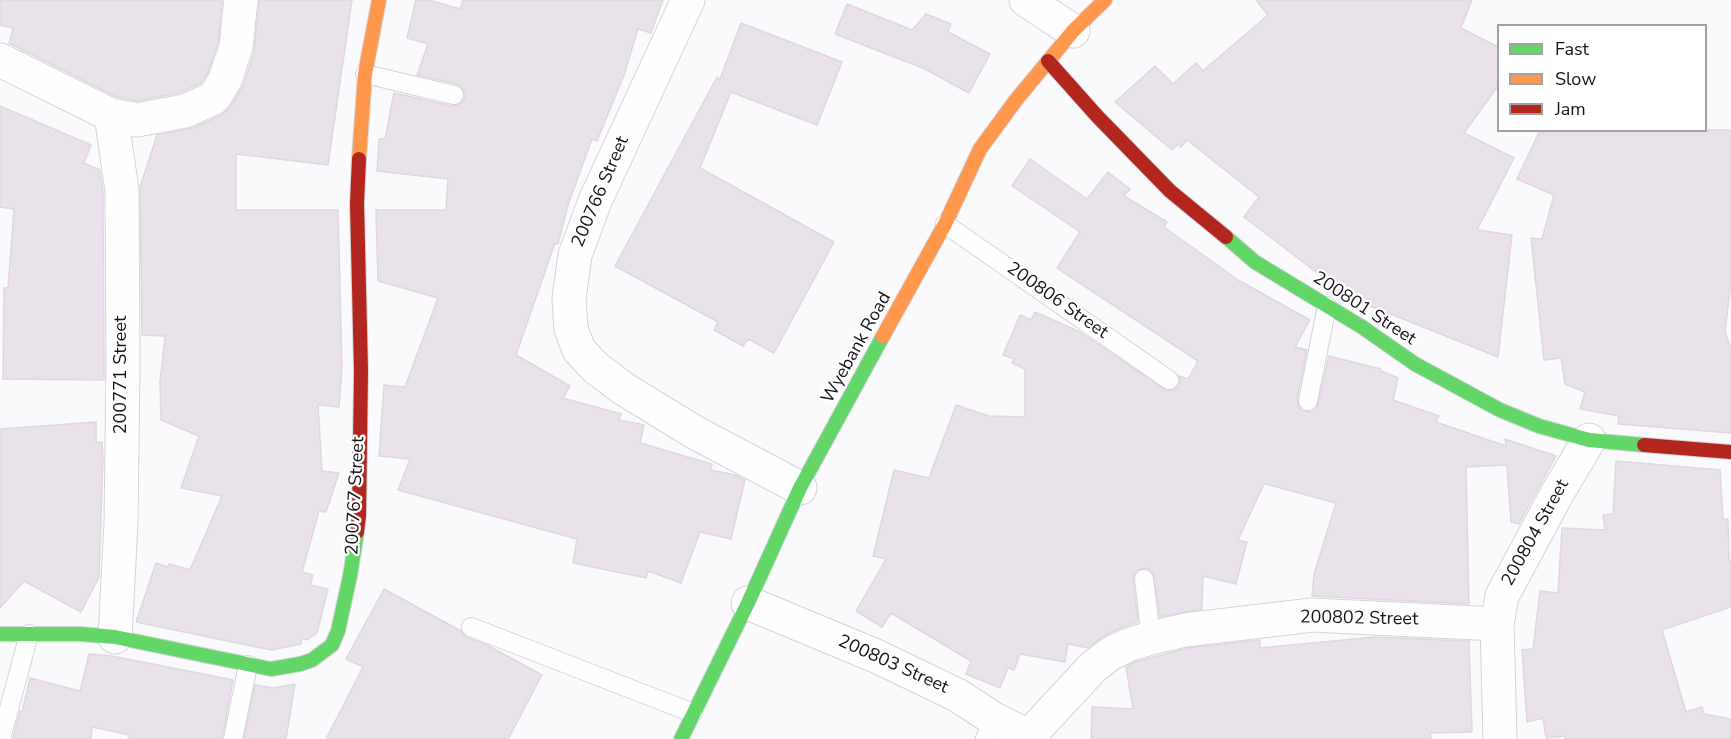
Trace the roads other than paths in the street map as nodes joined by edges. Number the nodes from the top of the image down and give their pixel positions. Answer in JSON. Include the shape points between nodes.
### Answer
{"nodes":[{"id":1,"x":242,"y":0,"type":"edge"},
{"id":2,"x":379,"y":0,"type":"edge"},
{"id":3,"x":688,"y":0,"type":"edge"},
{"id":4,"x":1026,"y":0,"type":"edge"},
{"id":5,"x":1105,"y":0,"type":"edge"},
{"id":6,"x":1073,"y":31,"type":"junction"},
{"id":7,"x":0,"y":60,"type":"edge"},
{"id":8,"x":1048,"y":61,"type":"junction"},
{"id":9,"x":365,"y":74,"type":"junction"},
{"id":10,"x":454,"y":95,"type":"dead end"},
{"id":11,"x":111,"y":115,"type":"junction"},
{"id":12,"x":945,"y":224,"type":"junction"},
{"id":13,"x":1328,"y":306,"type":"junction"},
{"id":14,"x":1169,"y":380,"type":"dead end"},
{"id":15,"x":1308,"y":401,"type":"dead end"},
{"id":16,"x":1589,"y":441,"type":"junction"},
{"id":17,"x":1731,"y":452,"type":"edge"},
{"id":18,"x":800,"y":488,"type":"junction"},
{"id":19,"x":1144,"y":579,"type":"dead end"},
{"id":20,"x":748,"y":603,"type":"junction"},
{"id":21,"x":1497,"y":624,"type":"junction"},
{"id":22,"x":471,"y":627,"type":"dead end"},
{"id":23,"x":0,"y":634,"type":"edge"},
{"id":24,"x":29,"y":634,"type":"junction"},
{"id":25,"x":115,"y":637,"type":"junction"},
{"id":26,"x":1151,"y":638,"type":"junction"},
{"id":27,"x":248,"y":665,"type":"junction"},
{"id":28,"x":693,"y":713,"type":"junction"},
{"id":29,"x":990,"y":729,"type":"edge"},
{"id":30,"x":1031,"y":737,"type":"edge"},
{"id":31,"x":1,"y":739,"type":"edge"},
{"id":32,"x":233,"y":739,"type":"edge"},
{"id":33,"x":681,"y":739,"type":"edge"},
{"id":34,"x":1500,"y":739,"type":"edge"}],
"edges":[{"from":1,"to":11,"type":"street","via":[[236,47],[214,98],[185,111],[137,120]]},
{"from":2,"to":9,"type":"street","name":"200767 Street"},
{"from":3,"to":18,"type":"street","name":"200766 Street","via":[[595,201],[575,255],[569,298],[571,329],[579,350],[624,390]]},
{"from":4,"to":6,"type":"street"},
{"from":5,"to":6,"type":"street","name":"Wyebank Road"},
{"from":6,"to":8,"type":"street","name":"Wyebank Road"},
{"from":7,"to":11,"type":"street"},
{"from":8,"to":12,"type":"street","name":"Wyebank Road","via":[[980,149]]},
{"from":8,"to":13,"type":"street","name":"200801 Street","via":[[1170,191],[1256,262]]},
{"from":9,"to":10,"type":"lane"},
{"from":9,"to":27,"type":"street","name":"200767 Street","via":[[357,203],[359,516],[350,576],[332,645],[300,664],[271,669]]},
{"from":11,"to":25,"type":"street","name":"200771 Street","via":[[122,190],[121,523]]},
{"from":12,"to":14,"type":"lane","name":"200806 Street"},
{"from":12,"to":18,"type":"street","name":"Wyebank Road"},
{"from":13,"to":15,"type":"lane"},
{"from":13,"to":16,"type":"street","name":"200801 Street","via":[[1415,364],[1500,410]]},
{"from":16,"to":17,"type":"street","name":"200801 Street"},
{"from":16,"to":21,"type":"street","name":"200804 Street","via":[[1512,575],[1502,596]]},
{"from":18,"to":20,"type":"street","name":"Wyebank Road"},
{"from":19,"to":26,"type":"lane"},
{"from":20,"to":28,"type":"street","name":"Wyebank Road"},
{"from":20,"to":29,"type":"street","name":"200803 Street","via":[[876,656],[957,695]]},
{"from":21,"to":26,"type":"street","name":"200802 Street","via":[[1312,615],[1185,630]]},
{"from":21,"to":34,"type":"street","name":"200804 Street"},
{"from":22,"to":28,"type":"lane"},
{"from":23,"to":24,"type":"street","name":"200767 Street"},
{"from":24,"to":25,"type":"street","name":"200767 Street"},
{"from":24,"to":31,"type":"lane"},
{"from":25,"to":27,"type":"street","name":"200767 Street"},
{"from":26,"to":30,"type":"street","name":"200802 Street","via":[[1110,654],[1093,667]]},
{"from":27,"to":32,"type":"lane"},
{"from":28,"to":33,"type":"street","name":"Wyebank Road"},
{"from":29,"to":30,"type":"street","name":"200803 Street"}]}
